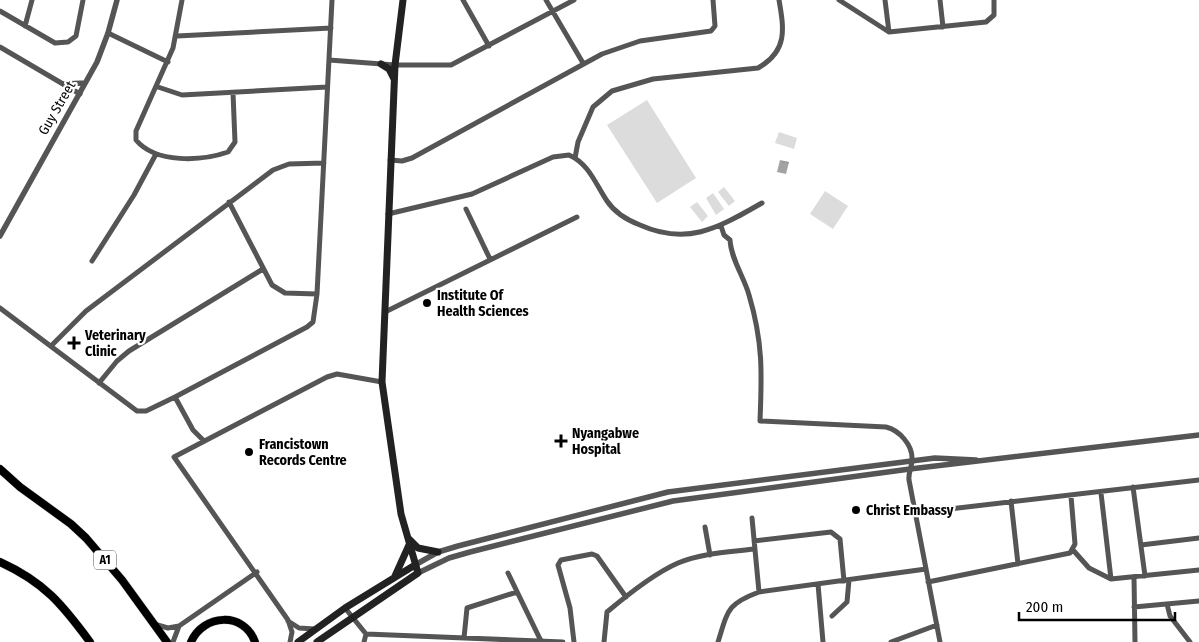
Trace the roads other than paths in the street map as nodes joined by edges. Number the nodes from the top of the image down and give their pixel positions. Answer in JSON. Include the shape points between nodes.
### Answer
{"nodes":[{"id":1,"x":32,"y":0,"type":"edge"},
{"id":2,"x":84,"y":0,"type":"edge"},
{"id":3,"x":116,"y":0,"type":"edge"},
{"id":4,"x":182,"y":0,"type":"edge"},
{"id":5,"x":332,"y":0,"type":"edge"},
{"id":6,"x":403,"y":0,"type":"edge"},
{"id":7,"x":463,"y":0,"type":"edge"},
{"id":8,"x":546,"y":0,"type":"edge"},
{"id":9,"x":574,"y":0,"type":"edge"},
{"id":10,"x":713,"y":0,"type":"edge"},
{"id":11,"x":779,"y":0,"type":"edge"},
{"id":12,"x":839,"y":0,"type":"edge"},
{"id":13,"x":885,"y":0,"type":"edge"},
{"id":14,"x":940,"y":0,"type":"edge"},
{"id":15,"x":994,"y":0,"type":"edge"},
{"id":16,"x":0,"y":11,"type":"edge"},
{"id":17,"x":552,"y":11,"type":"junction"},
{"id":18,"x":25,"y":26,"type":"junction"},
{"id":19,"x":943,"y":27,"type":"junction"},
{"id":20,"x":331,"y":28,"type":"junction"},
{"id":21,"x":889,"y":32,"type":"junction"},
{"id":22,"x":108,"y":33,"type":"junction"},
{"id":23,"x":177,"y":36,"type":"junction"},
{"id":24,"x":489,"y":46,"type":"junction"},
{"id":25,"x":0,"y":47,"type":"edge"},
{"id":26,"x":329,"y":60,"type":"junction"},
{"id":27,"x":168,"y":62,"type":"junction"},
{"id":28,"x":583,"y":63,"type":"junction"},
{"id":29,"x":381,"y":64,"type":"junction"},
{"id":30,"x":395,"y":65,"type":"junction"},
{"id":31,"x":394,"y":79,"type":"junction"},
{"id":32,"x":86,"y":83,"type":"junction"},
{"id":33,"x":64,"y":84,"type":"junction"},
{"id":34,"x":158,"y":87,"type":"junction"},
{"id":35,"x":327,"y":87,"type":"junction"},
{"id":36,"x":80,"y":94,"type":"junction"},
{"id":37,"x":233,"y":94,"type":"junction"},
{"id":38,"x":156,"y":154,"type":"junction"},
{"id":39,"x":575,"y":158,"type":"junction"},
{"id":40,"x":390,"y":160,"type":"junction"},
{"id":41,"x":324,"y":163,"type":"junction"},
{"id":42,"x":229,"y":202,"type":"junction"},
{"id":43,"x":466,"y":209,"type":"dead end"},
{"id":44,"x":388,"y":214,"type":"junction"},
{"id":45,"x":577,"y":216,"type":"dead end"},
{"id":46,"x":739,"y":216,"type":"dead end"},
{"id":47,"x":7,"y":222,"type":"junction"},
{"id":48,"x":721,"y":226,"type":"junction"},
{"id":49,"x":0,"y":230,"type":"edge"},
{"id":50,"x":0,"y":236,"type":"edge"},
{"id":51,"x":490,"y":259,"type":"junction"},
{"id":52,"x":92,"y":260,"type":"dead end"},
{"id":53,"x":263,"y":269,"type":"junction"},
{"id":54,"x":317,"y":294,"type":"junction"},
{"id":55,"x":0,"y":308,"type":"edge"},
{"id":56,"x":385,"y":312,"type":"junction"},
{"id":57,"x":51,"y":346,"type":"junction"},
{"id":58,"x":382,"y":382,"type":"junction"},
{"id":59,"x":99,"y":383,"type":"junction"},
{"id":60,"x":175,"y":397,"type":"junction"},
{"id":61,"x":1199,"y":435,"type":"edge"},
{"id":62,"x":204,"y":441,"type":"junction"},
{"id":63,"x":981,"y":460,"type":"junction"},
{"id":64,"x":912,"y":461,"type":"junction"},
{"id":65,"x":0,"y":469,"type":"edge"},
{"id":66,"x":910,"y":469,"type":"junction"},
{"id":67,"x":1199,"y":480,"type":"edge"},
{"id":68,"x":1133,"y":487,"type":"junction"},
{"id":69,"x":1101,"y":493,"type":"junction"},
{"id":70,"x":1071,"y":496,"type":"junction"},
{"id":71,"x":1011,"y":501,"type":"junction"},
{"id":72,"x":915,"y":512,"type":"junction"},
{"id":73,"x":752,"y":518,"type":"dead end"},
{"id":74,"x":705,"y":527,"type":"dead end"},
{"id":75,"x":406,"y":535,"type":"junction"},
{"id":76,"x":1199,"y":538,"type":"edge"},
{"id":77,"x":754,"y":541,"type":"junction"},
{"id":78,"x":409,"y":545,"type":"junction"},
{"id":79,"x":1140,"y":545,"type":"junction"},
{"id":80,"x":754,"y":549,"type":"junction"},
{"id":81,"x":1073,"y":550,"type":"junction"},
{"id":82,"x":438,"y":552,"type":"junction"},
{"id":83,"x":710,"y":555,"type":"junction"},
{"id":84,"x":0,"y":562,"type":"edge"},
{"id":85,"x":1018,"y":564,"type":"junction"},
{"id":86,"x":415,"y":565,"type":"junction"},
{"id":87,"x":926,"y":570,"type":"junction"},
{"id":88,"x":1199,"y":570,"type":"edge"},
{"id":89,"x":256,"y":572,"type":"junction"},
{"id":90,"x":508,"y":573,"type":"dead end"},
{"id":91,"x":418,"y":574,"type":"junction"},
{"id":92,"x":1145,"y":576,"type":"junction"},
{"id":93,"x":1134,"y":577,"type":"junction"},
{"id":94,"x":394,"y":579,"type":"junction"},
{"id":95,"x":846,"y":580,"type":"junction"},
{"id":96,"x":1111,"y":580,"type":"junction"},
{"id":97,"x":928,"y":582,"type":"junction"},
{"id":98,"x":818,"y":584,"type":"junction"},
{"id":99,"x":517,"y":592,"type":"junction"},
{"id":100,"x":759,"y":592,"type":"junction"},
{"id":101,"x":626,"y":596,"type":"junction"},
{"id":102,"x":1199,"y":601,"type":"edge"},
{"id":103,"x":1167,"y":604,"type":"junction"},
{"id":104,"x":1134,"y":607,"type":"junction"},
{"id":105,"x":345,"y":608,"type":"junction"},
{"id":106,"x":832,"y":616,"type":"dead end"},
{"id":107,"x":352,"y":617,"type":"junction"},
{"id":108,"x":288,"y":620,"type":"junction"},
{"id":109,"x":153,"y":624,"type":"junction"},
{"id":110,"x":937,"y":625,"type":"junction"},
{"id":111,"x":179,"y":626,"type":"junction"},
{"id":112,"x":315,"y":629,"type":"junction"},
{"id":113,"x":366,"y":634,"type":"junction"},
{"id":114,"x":464,"y":638,"type":"junction"},
{"id":115,"x":88,"y":640,"type":"edge"},
{"id":116,"x":428,"y":640,"type":"edge"},
{"id":117,"x":505,"y":641,"type":"edge"},
{"id":118,"x":541,"y":641,"type":"edge"},
{"id":119,"x":167,"y":642,"type":"edge"},
{"id":120,"x":173,"y":642,"type":"edge"},
{"id":121,"x":191,"y":642,"type":"edge"},
{"id":122,"x":255,"y":642,"type":"edge"},
{"id":123,"x":290,"y":642,"type":"edge"},
{"id":124,"x":298,"y":642,"type":"edge"},
{"id":125,"x":317,"y":642,"type":"edge"},
{"id":126,"x":364,"y":642,"type":"edge"},
{"id":127,"x":563,"y":642,"type":"edge"},
{"id":128,"x":574,"y":642,"type":"edge"},
{"id":129,"x":604,"y":642,"type":"edge"},
{"id":130,"x":718,"y":642,"type":"edge"},
{"id":131,"x":823,"y":642,"type":"edge"},
{"id":132,"x":891,"y":642,"type":"edge"},
{"id":133,"x":940,"y":642,"type":"edge"},
{"id":134,"x":1135,"y":642,"type":"edge"},
{"id":135,"x":1190,"y":642,"type":"edge"}],
"edges":[{"from":1,"to":18,"type":"street"},
{"from":2,"to":18,"type":"street","via":[[79,29],[68,42],[55,43]]},
{"from":3,"to":22,"type":"street","name":"Guy Street"},
{"from":4,"to":23,"type":"street"},
{"from":5,"to":20,"type":"street"},
{"from":6,"to":30,"type":"main road"},
{"from":7,"to":24,"type":"street"},
{"from":8,"to":17,"type":"street"},
{"from":9,"to":17,"type":"street"},
{"from":10,"to":28,"type":"street","via":[[715,26],[710,31],[640,41]]},
{"from":11,"to":39,"type":"street","via":[[784,33],[773,55],[763,65],[653,79],[612,90],[593,107]]},
{"from":12,"to":21,"type":"street"},
{"from":13,"to":21,"type":"street"},
{"from":14,"to":19,"type":"street"},
{"from":15,"to":19,"type":"street","via":[[992,19]]},
{"from":16,"to":18,"type":"street"},
{"from":17,"to":24,"type":"street"},
{"from":17,"to":28,"type":"street"},
{"from":19,"to":21,"type":"street"},
{"from":20,"to":23,"type":"street"},
{"from":20,"to":26,"type":"street"},
{"from":22,"to":27,"type":"street"},
{"from":22,"to":32,"type":"street","name":"Guy Street"},
{"from":23,"to":27,"type":"street"},
{"from":24,"to":30,"type":"street","via":[[451,65]]},
{"from":25,"to":33,"type":"street"},
{"from":26,"to":29,"type":"street"},
{"from":26,"to":35,"type":"street"},
{"from":27,"to":34,"type":"street"},
{"from":28,"to":40,"type":"street","via":[[412,158]]},
{"from":29,"to":30,"type":"street"},
{"from":29,"to":31,"type":"main road","via":[[389,69]]},
{"from":30,"to":31,"type":"main road"},
{"from":31,"to":40,"type":"main road"},
{"from":32,"to":33,"type":"street"},
{"from":32,"to":36,"type":"street","name":"Guy Street"},
{"from":33,"to":36,"type":"street"},
{"from":34,"to":37,"type":"street","via":[[182,95]]},
{"from":34,"to":38,"type":"street","via":[[135,135],[139,144]]},
{"from":35,"to":37,"type":"street"},
{"from":35,"to":41,"type":"street"},
{"from":36,"to":47,"type":"street","name":"Guy Street"},
{"from":37,"to":38,"type":"street","via":[[235,142],[232,149],[223,154],[192,158]]},
{"from":38,"to":52,"type":"street"},
{"from":39,"to":44,"type":"street","via":[[561,155],[472,194]]},
{"from":39,"to":48,"type":"street","via":[[586,167],[613,208],[636,223],[659,232],[682,235]]},
{"from":40,"to":44,"type":"main road"},
{"from":41,"to":42,"type":"street","via":[[282,166]]},
{"from":41,"to":54,"type":"street"},
{"from":42,"to":53,"type":"street"},
{"from":42,"to":57,"type":"street","via":[[86,311]]},
{"from":43,"to":51,"type":"street"},
{"from":44,"to":56,"type":"main road"},
{"from":45,"to":51,"type":"street"},
{"from":46,"to":48,"type":"street","via":[[762,203]]},
{"from":47,"to":49,"type":"street","name":"Guy Street"},
{"from":47,"to":50,"type":"street","name":"Guy Street"},
{"from":48,"to":64,"type":"street","via":[[744,277],[758,334],[763,364],[760,421],[886,427],[903,437]]},
{"from":51,"to":56,"type":"street"},
{"from":53,"to":54,"type":"street","via":[[272,285],[285,293]]},
{"from":53,"to":59,"type":"street","via":[[130,351]]},
{"from":54,"to":60,"type":"street","via":[[316,314],[307,327]]},
{"from":55,"to":57,"type":"street"},
{"from":56,"to":58,"type":"main road"},
{"from":57,"to":59,"type":"street"},
{"from":58,"to":62,"type":"street","via":[[337,374],[327,377]]},
{"from":58,"to":75,"type":"main road"},
{"from":59,"to":60,"type":"street","via":[[137,411],[146,411]]},
{"from":60,"to":62,"type":"street","via":[[193,430]]},
{"from":61,"to":63,"type":"street"},
{"from":62,"to":89,"type":"street","via":[[174,457]]},
{"from":63,"to":64,"type":"street","via":[[935,458]]},
{"from":63,"to":66,"type":"street"},
{"from":64,"to":66,"type":"street"},
{"from":64,"to":82,"type":"street","via":[[668,492]]},
{"from":65,"to":109,"type":"highway","number":"A1","via":[[86,538],[122,580]]},
{"from":66,"to":72,"type":"street"},
{"from":66,"to":91,"type":"street","via":[[673,501],[470,552]]},
{"from":67,"to":68,"type":"street"},
{"from":68,"to":69,"type":"street"},
{"from":68,"to":79,"type":"street"},
{"from":69,"to":70,"type":"street"},
{"from":69,"to":96,"type":"street"},
{"from":70,"to":71,"type":"street"},
{"from":70,"to":81,"type":"street"},
{"from":71,"to":72,"type":"street"},
{"from":71,"to":85,"type":"street"},
{"from":72,"to":87,"type":"street"},
{"from":73,"to":77,"type":"street"},
{"from":74,"to":83,"type":"street"},
{"from":75,"to":78,"type":"main road"},
{"from":75,"to":82,"type":"main road","via":[[418,548]]},
{"from":76,"to":79,"type":"street"},
{"from":77,"to":80,"type":"street"},
{"from":77,"to":95,"type":"street","via":[[830,532],[840,539]]},
{"from":78,"to":86,"type":"main road"},
{"from":78,"to":94,"type":"main road"},
{"from":79,"to":92,"type":"street"},
{"from":80,"to":83,"type":"street"},
{"from":80,"to":100,"type":"street"},
{"from":81,"to":85,"type":"street","via":[[1067,555]]},
{"from":81,"to":96,"type":"street","via":[[1089,568]]},
{"from":82,"to":86,"type":"street"},
{"from":83,"to":101,"type":"street","via":[[678,563]]},
{"from":84,"to":115,"type":"highway","via":[[54,596]]},
{"from":85,"to":97,"type":"street"},
{"from":86,"to":91,"type":"main road"},
{"from":86,"to":94,"type":"main road"},
{"from":87,"to":95,"type":"street"},
{"from":87,"to":97,"type":"street"},
{"from":88,"to":92,"type":"street"},
{"from":89,"to":108,"type":"street"},
{"from":89,"to":111,"type":"street"},
{"from":90,"to":99,"type":"street"},
{"from":91,"to":107,"type":"main road"},
{"from":92,"to":93,"type":"street"},
{"from":93,"to":96,"type":"street"},
{"from":93,"to":104,"type":"street"},
{"from":94,"to":105,"type":"main road"},
{"from":95,"to":98,"type":"street"},
{"from":95,"to":106,"type":"street","via":[[847,602]]},
{"from":97,"to":110,"type":"street"},
{"from":98,"to":100,"type":"street"},
{"from":98,"to":131,"type":"street"},
{"from":99,"to":114,"type":"street","via":[[467,608]]},
{"from":99,"to":118,"type":"street"},
{"from":100,"to":130,"type":"street","via":[[732,605]]},
{"from":101,"to":128,"type":"street","via":[[597,556],[592,554],[560,560],[558,566],[572,619]]},
{"from":101,"to":129,"type":"street","via":[[607,612]]},
{"from":102,"to":103,"type":"street"},
{"from":103,"to":104,"type":"street"},
{"from":103,"to":135,"type":"street","via":[[1170,616]]},
{"from":104,"to":134,"type":"street"},
{"from":105,"to":107,"type":"street"},
{"from":105,"to":112,"type":"main road"},
{"from":107,"to":113,"type":"street"},
{"from":107,"to":125,"type":"main road"},
{"from":108,"to":112,"type":"street","via":[[299,628]]},
{"from":108,"to":123,"type":"street","via":[[292,632]]},
{"from":109,"to":111,"type":"street","via":[[168,628]]},
{"from":109,"to":119,"type":"highway","number":"A1"},
{"from":110,"to":132,"type":"street"},
{"from":110,"to":133,"type":"street"},
{"from":111,"to":120,"type":"street"},
{"from":112,"to":124,"type":"main road"},
{"from":113,"to":116,"type":"street"},
{"from":113,"to":126,"type":"street"},
{"from":114,"to":116,"type":"street"},
{"from":114,"to":117,"type":"street"},
{"from":117,"to":118,"type":"street"},
{"from":118,"to":127,"type":"street"},
{"from":121,"to":122,"type":"highway","via":[[204,625],[226,619],[241,624]]}]}
